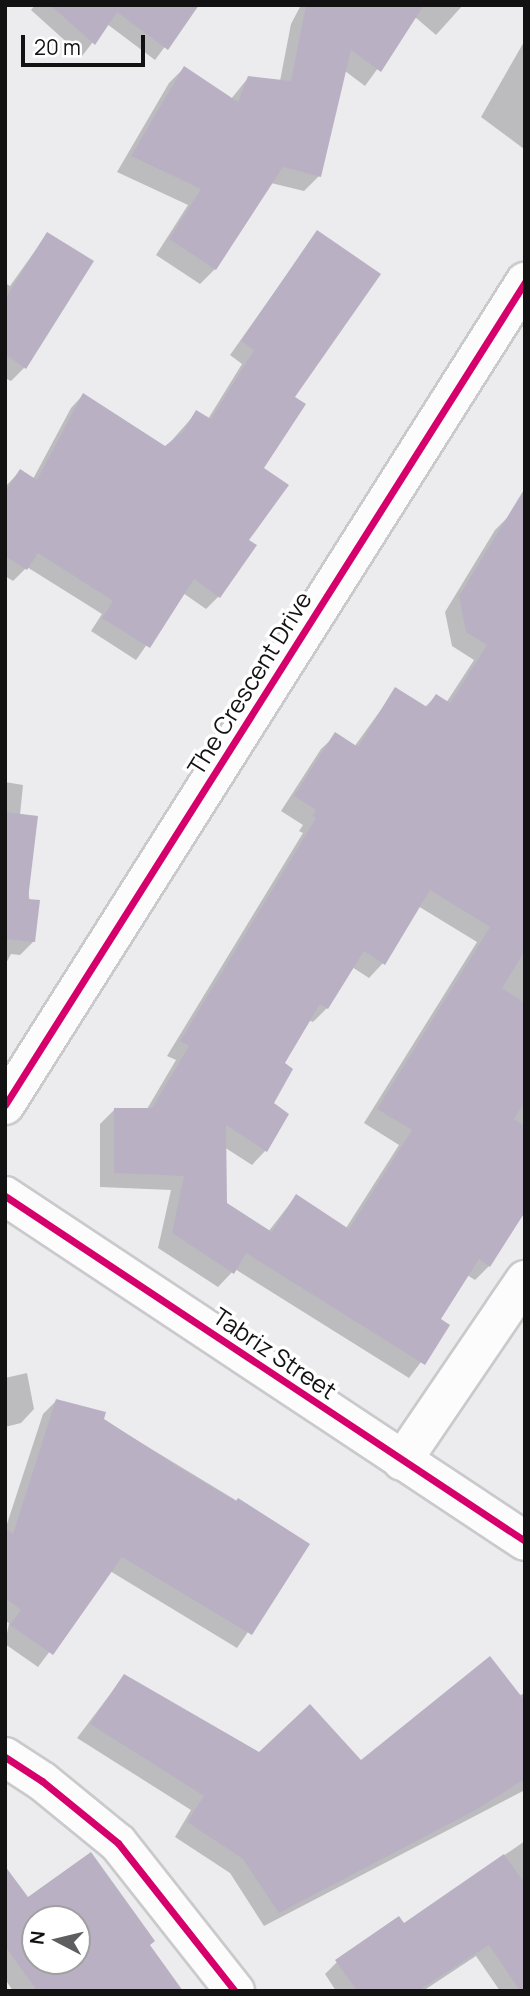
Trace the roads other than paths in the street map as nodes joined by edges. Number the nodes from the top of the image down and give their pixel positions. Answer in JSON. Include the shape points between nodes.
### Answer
{"nodes":[{"id":1,"x":525,"y":282,"type":"edge"},
{"id":2,"x":5,"y":1105,"type":"edge"},
{"id":3,"x":5,"y":1196,"type":"edge"},
{"id":4,"x":525,"y":1280,"type":"edge"},
{"id":5,"x":402,"y":1461,"type":"junction"},
{"id":6,"x":525,"y":1541,"type":"edge"},
{"id":7,"x":5,"y":1757,"type":"edge"},
{"id":8,"x":235,"y":1991,"type":"edge"}],
"edges":[{"from":1,"to":2,"type":"street","name":"The Crescent Drive"},
{"from":3,"to":5,"type":"street","name":"Tabriz Street"},
{"from":4,"to":5,"type":"street"},
{"from":5,"to":6,"type":"street","name":"Tabriz Street"},
{"from":7,"to":8,"type":"street","via":[[118,1843],[170,1903]]}]}
